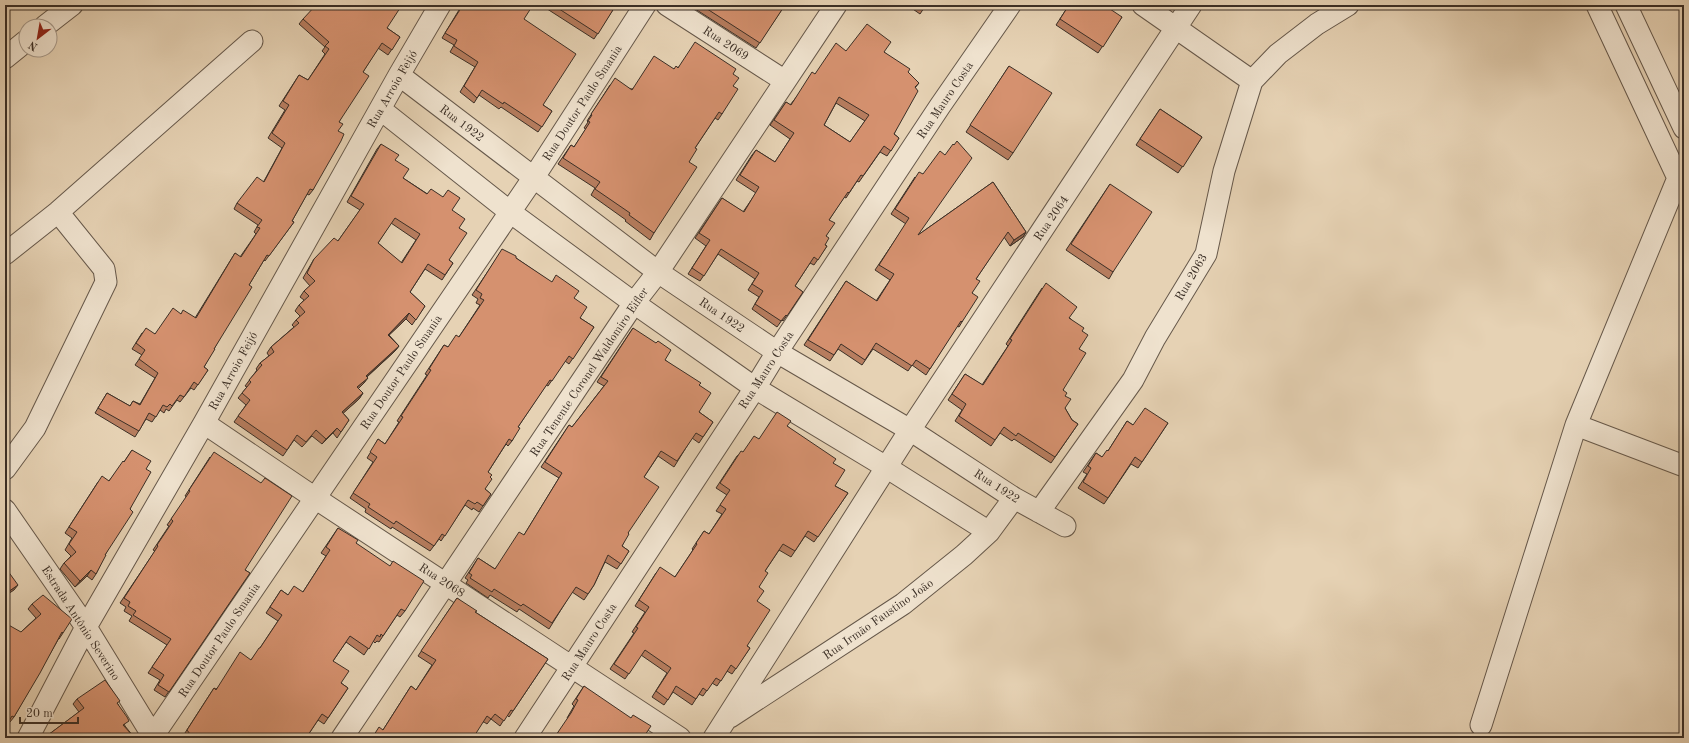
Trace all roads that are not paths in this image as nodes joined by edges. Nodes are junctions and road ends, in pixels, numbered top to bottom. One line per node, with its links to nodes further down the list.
1 (72, 5): 12 (street)
2 (440, 5): 17 (street, Rua Arroio Feijó)
3 (645, 5): 22 (street, Rua Doutor Paulo Smania)
4 (667, 5): 18 (street, Rua 2069)
5 (836, 5): 18 (street, Rua Tenente Coronel Waldomiro Eifler)
6 (1010, 5): 29 (street, Rua Mauro Costa)
7 (1143, 5): 13 (street)
8 (1191, 5): 13 (street, Rua 2064)
9 (1348, 5): 19 (street, Rua 2063)
10 (1597, 5): 23 (street)
11 (1626, 5): 21 (street)
12 (55, 18)
13 (1176, 29): 19 (street); 33 (street, Rua 2064)
14 (252, 40): 24 (street)
15 (18, 47): 16 (street)
16 (5, 58)
17 (399, 75): 20 (street, Rua Arroio Feijó); 22 (street, Rua 1922)
18 (785, 81): 27 (street, Rua Tenente Coronel Waldomiro Eifler)
19 (1252, 81): 40 (street, Rua 2063)
20 (380, 109): 25 (street); 31 (street, Rua Arroio Feijó)
21 (1684, 128)
22 (534, 177): 25 (street, Rua Doutor Paulo Smania); 27 (street, Rua 1922)
23 (1682, 177): 32 (street)
24 (58, 212): 26 (street); 36 (street)
25 (510, 212): 28 (street); 37 (street, Rua Doutor Paulo Smania)
26 (5, 254)
27 (658, 272): 28 (street, Rua Tenente Coronel Waldomiro Eifler); 29 (street, Rua 1922)
28 (634, 304): 30 (street); 43 (street, Rua Tenente Coronel Waldomiro Eifler)
29 (777, 352): 30 (street, Rua Mauro Costa); 33 (street, Rua 1922)
30 (755, 388): 35 (street); 45 (street, Rua Mauro Costa)
31 (204, 423): 37 (street, Rua 2068); 44 (street, Rua Arroio Feijó)
32 (1576, 425): 34 (street); 47 (street)
33 (910, 430): 35 (street, Rua Irmão Faustino João); 38 (street, Rua 1922)
34 (1684, 466)
35 (886, 467): 42 (street); 46 (street, Rua Irmão Faustino João)
36 (5, 469)
37 (316, 498): 43 (street, Rua 2068); 48 (street, Rua Doutor Paulo Smania)
38 (1014, 498): 40 (street, Rua 1922); 42 (street, Rua Irmão Faustino João)
39 (5, 510): 44 (street, Estrada Antônio Severino)
40 (1039, 512): 41 (street, Rua 1922)
41 (1065, 526)
42 (989, 532): 46 (street, Rua Irmão Faustino João)
43 (446, 583): 45 (street, Rua 2068); 50 (street, Rua Tenente Coronel Waldomiro Eifler)
44 (86, 627): 48 (street, Estrada Antônio Severino); 49 (street, Rua Arroio Feijó)
45 (572, 667): 51 (street, Rua Mauro Costa); 52 (street, Rua 2068)
46 (725, 720): 53 (street, Rua Irmão Faustino João)
47 (1481, 725)
48 (154, 737)
49 (28, 738)
50 (342, 738)
51 (525, 738)
52 (680, 738)
53 (714, 738)

